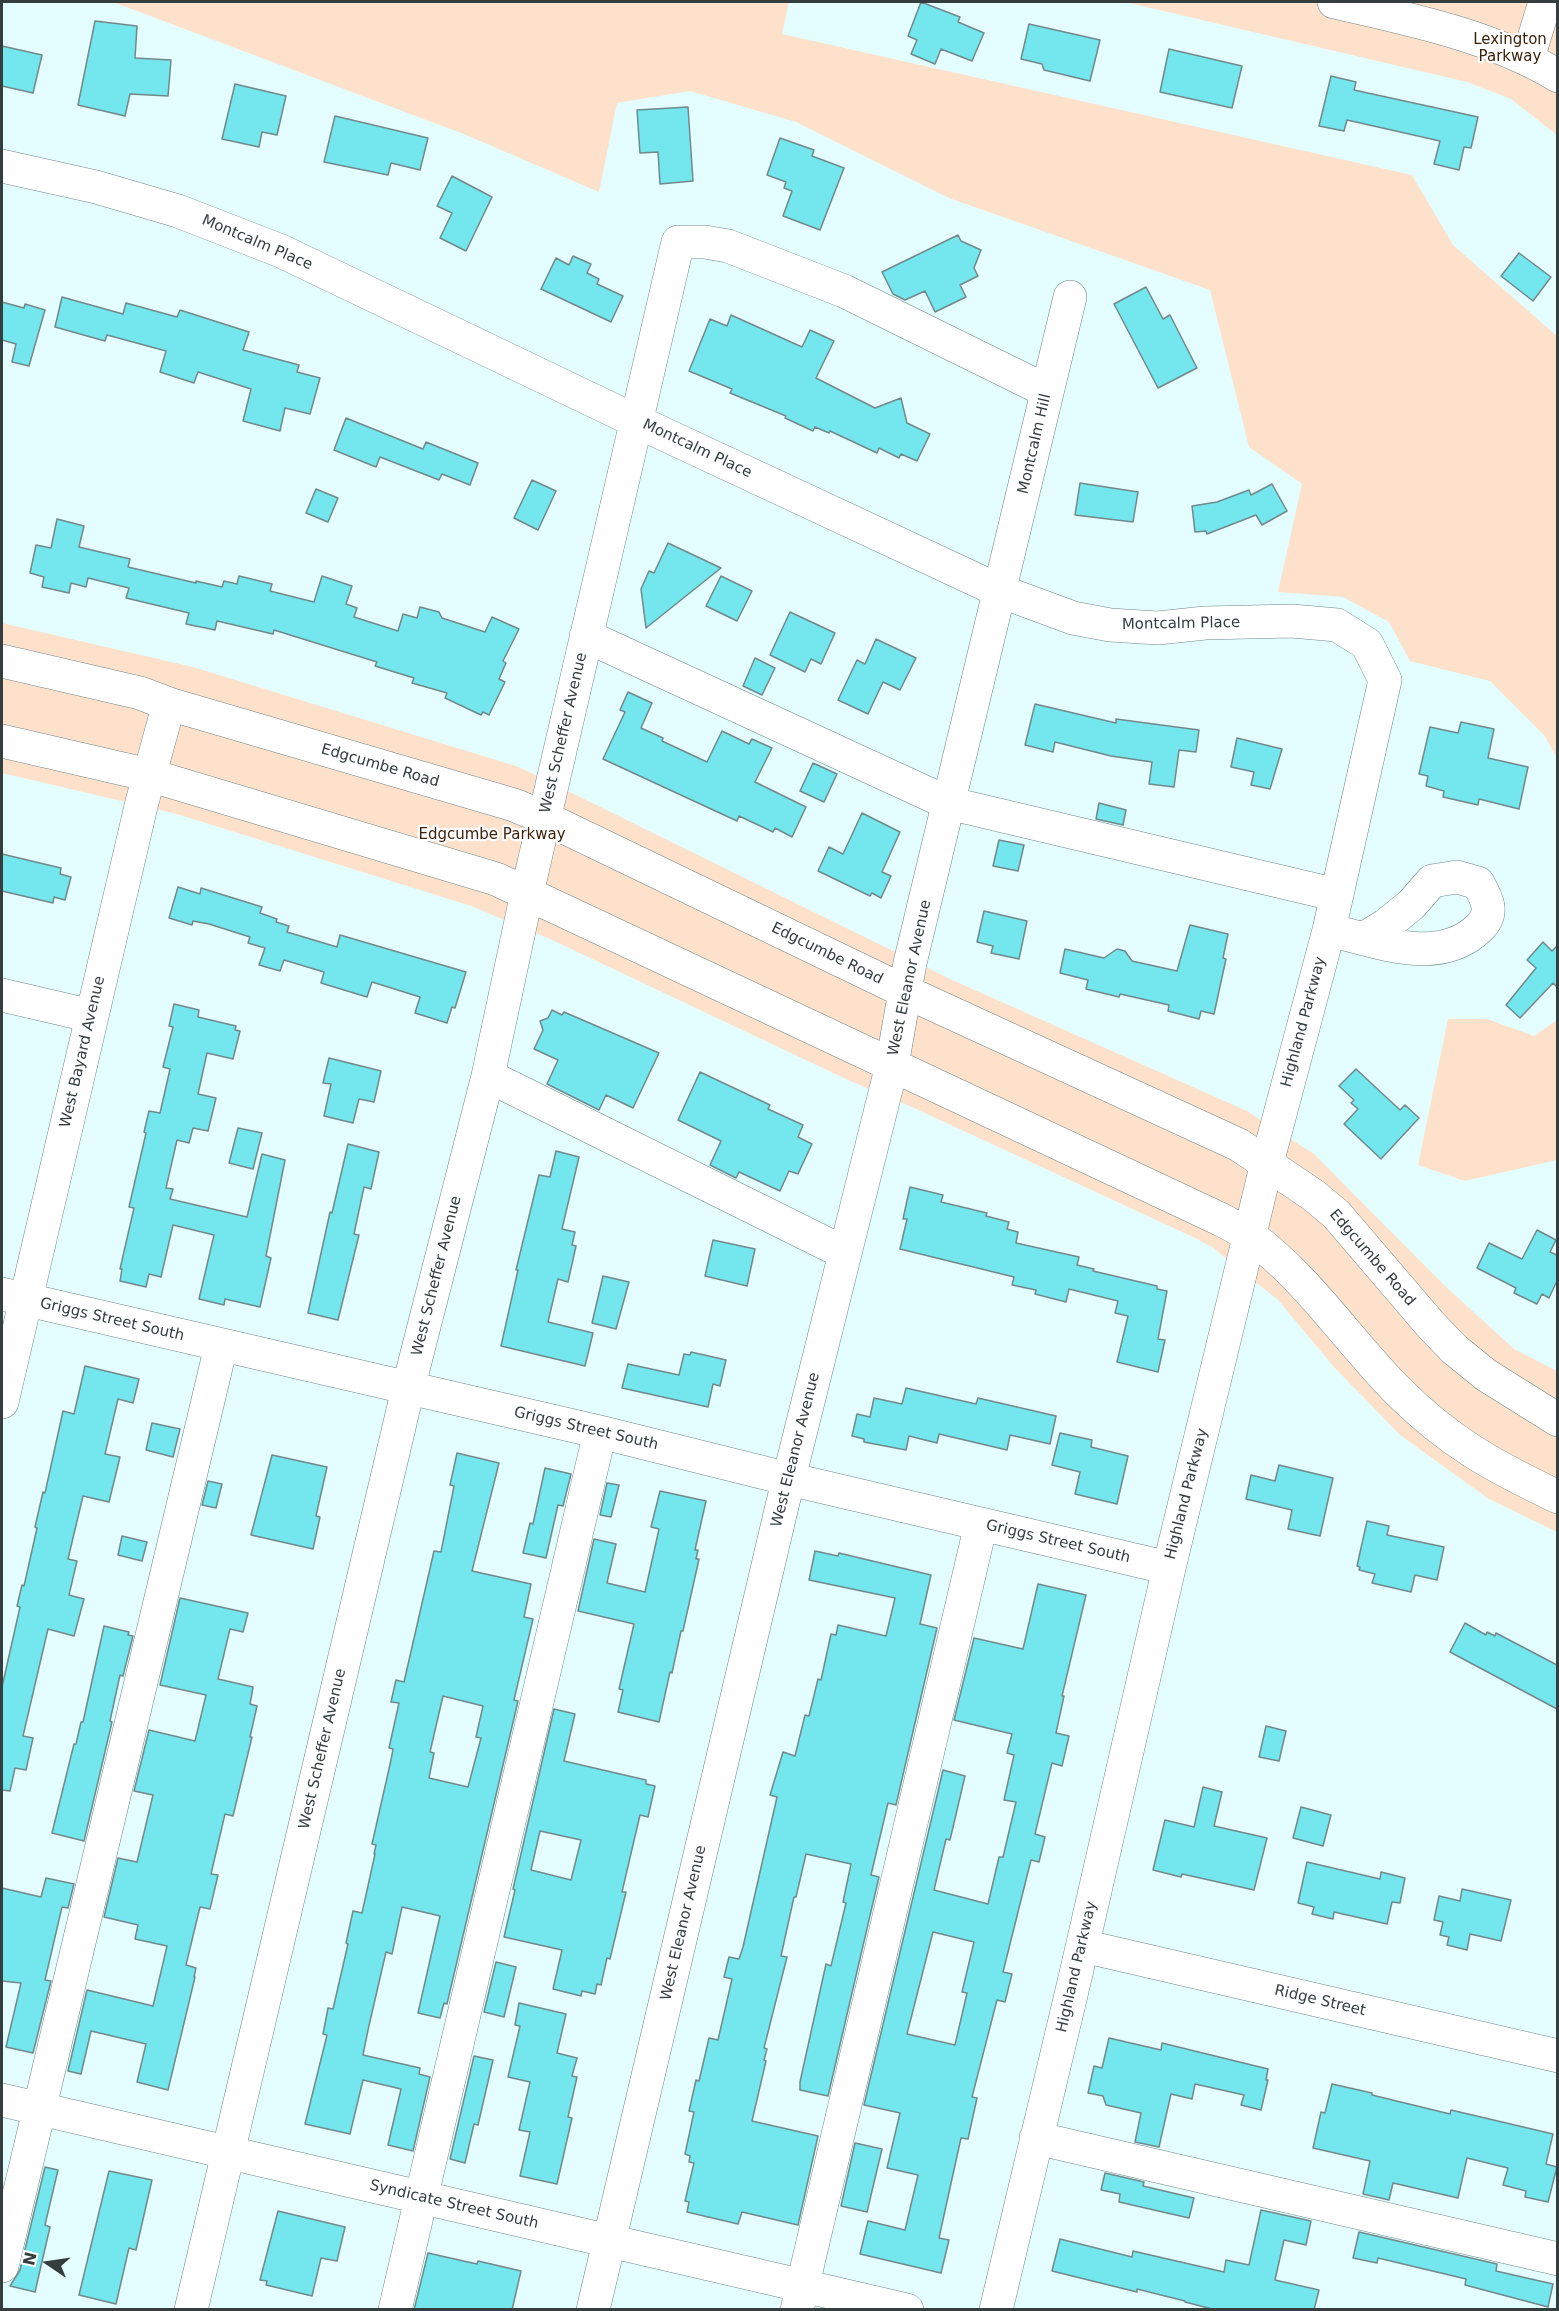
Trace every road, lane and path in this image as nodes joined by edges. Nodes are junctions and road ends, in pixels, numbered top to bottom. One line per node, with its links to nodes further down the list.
1 (1334, 2): 3 (street)
2 (1545, 2): 4 (street)
3 (1379, 7): 4 (street)
4 (1528, 58): 5 (street)
5 (1557, 76)
6 (2, 166): 9 (street, Montcalm Place)
7 (1070, 297): 8 (street, Montcalm Hill)
8 (1047, 391): 9 (street, West Scheffer Avenue); 10 (street, Montcalm Hill)
9 (638, 422): 10 (street, Montcalm Place); 11 (street, West Scheffer Avenue)
10 (1000, 591): 13 (street, Montcalm Place); 17 (street, West Eleanor Avenue)
11 (586, 636): 17 (street); 18 (street, West Scheffer Avenue)
12 (2, 660): 14 (street, Edgcumbe Road)
13 (1385, 680): 20 (street, Highland Parkway)
14 (169, 704): 16 (street, West Bayard Avenue); 18 (street, Edgcumbe Road)
15 (2, 741): 16 (street)
16 (149, 775): 19 (street); 25 (street, West Bayard Avenue)
17 (948, 803): 20 (street); 23 (street, West Eleanor Avenue)
18 (545, 818): 19 (street, West Scheffer Avenue); 23 (street, Edgcumbe Road)
19 (527, 892): 26 (street); 27 (street, West Scheffer Avenue)
20 (1336, 895): 21 (street, Highland Parkway)
21 (1329, 930): 22 (street); 28 (street, Highland Parkway)
22 (1365, 938)
23 (904, 991): 26 (street, West Eleanor Avenue); 28 (street, Edgcumbe Road)
24 (2, 995): 25 (street)
25 (92, 1016): 31 (street, West Bayard Avenue)
26 (892, 1065): 29 (street); 30 (street, West Eleanor Avenue)
27 (488, 1076): 30 (street); 33 (street, West Scheffer Avenue)
28 (1267, 1163): 29 (street, Highland Parkway); 35 (street, Edgcumbe Road)
29 (1250, 1236): 38 (street); 40 (street, Highland Parkway)
30 (845, 1253): 37 (street, West Eleanor Avenue)
31 (13, 1297): 32 (street, Griggs Street South); 34 (street, West Bayard Avenue)
32 (221, 1346): 33 (street, Griggs Street South); 44 (street)
33 (408, 1389): 36 (street, Griggs Street South); 46 (street, West Scheffer Avenue)
34 (2, 1402)
35 (1557, 1420)
36 (600, 1432): 37 (street, Griggs Street South); 47 (street)
37 (789, 1479): 39 (street, Griggs Street South); 48 (street, West Eleanor Avenue)
38 (1557, 1497)
39 (981, 1524): 40 (street, Griggs Street South); 51 (street)
40 (1169, 1568): 41 (street, Highland Parkway)
41 (1083, 1946): 42 (street, Ridge Street); 45 (street, Highland Parkway)
42 (1557, 2056)
43 (2, 2100): 44 (street, Syndicate Street South)
44 (38, 2108): 46 (street, Syndicate Street South); 50 (street)
45 (1036, 2138): 49 (street); 56 (street, Highland Parkway)
46 (229, 2152): 47 (street, Syndicate Street South); 52 (street, West Scheffer Avenue)
47 (422, 2197): 48 (street, Syndicate Street South); 53 (street)
48 (610, 2241): 51 (street, Syndicate Street South); 54 (street, West Eleanor Avenue)
49 (1557, 2259)
50 (2, 2266)
51 (799, 2297): 55 (street, Syndicate Street South)
52 (191, 2310)
53 (395, 2310)
54 (593, 2310)
55 (907, 2310)
56 (996, 2310)

